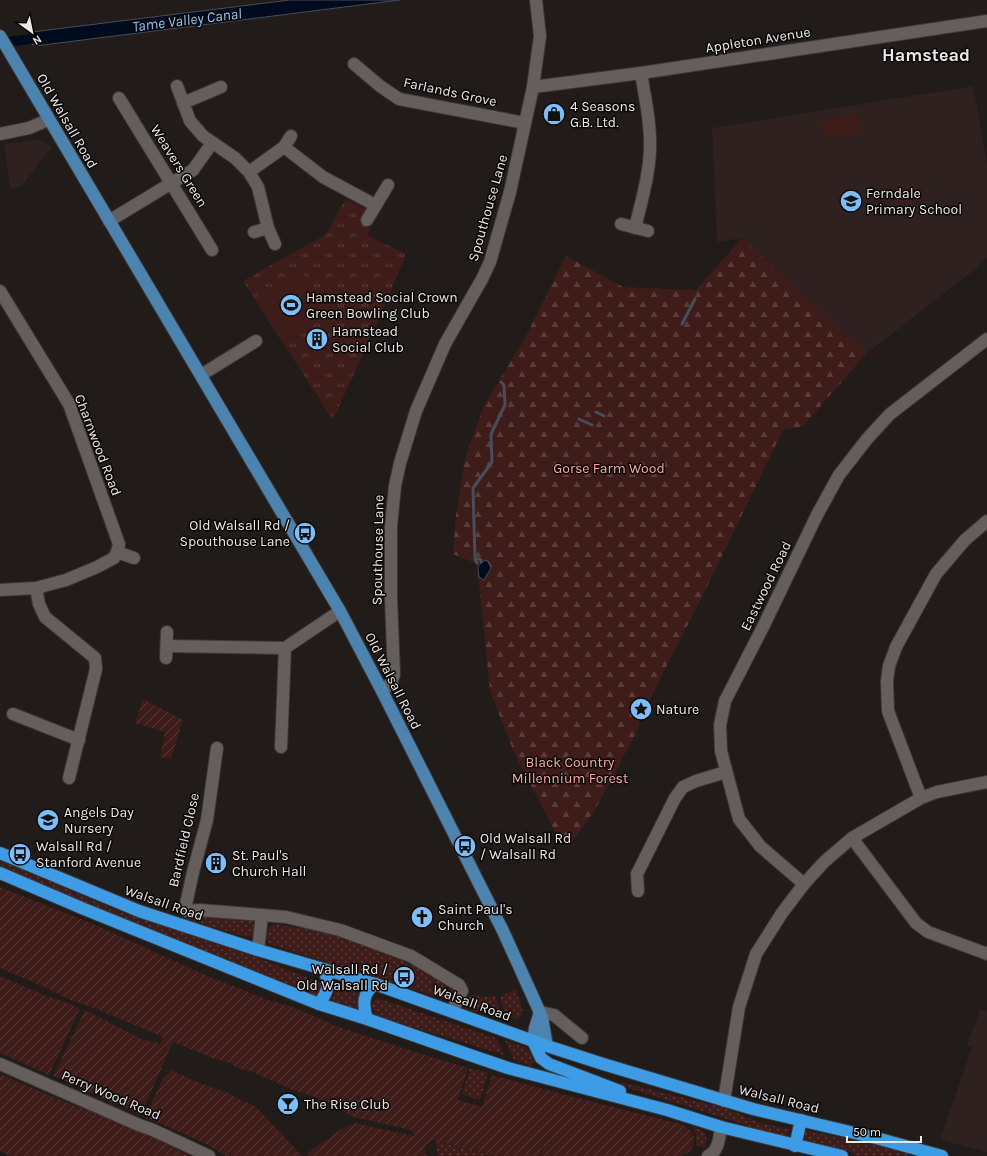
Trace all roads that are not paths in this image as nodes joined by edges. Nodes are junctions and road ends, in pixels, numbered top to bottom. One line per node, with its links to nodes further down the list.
1 (536, 0): 8 (street, Spouthouse Lane)
2 (987, 21): 5 (street, Appleton Avenue)
3 (0, 36): 11 (main road, Old Walsall Road)
4 (354, 64): 12 (street, Farlands Grove)
5 (641, 73): 8 (street, Appleton Avenue); 25 (street)
6 (177, 86): 10 (street)
7 (221, 87): 10 (street)
8 (533, 87): 12 (street, Spouthouse Lane)
9 (119, 98): 18 (street, Weavers Green)
10 (183, 103): 15 (street)
11 (48, 120): 13 (street); 22 (main road, Old Walsall Road)
12 (525, 123): 42 (street, Spouthouse Lane)
13 (0, 134)
14 (291, 136): 16 (street)
15 (212, 143): 17 (street); 18 (street)
16 (284, 147): 17 (street); 20 (street)
17 (249, 172): 24 (street)
18 (172, 183): 22 (street); 29 (street, Weavers Green)
19 (388, 185): 20 (street)
20 (375, 205): 21 (street)
21 (366, 220)
22 (109, 221): 33 (main road, Old Walsall Road)
23 (622, 224): 25 (street)
24 (268, 228): 27 (street); 28 (street)
25 (635, 228): 26 (street)
26 (648, 231)
27 (254, 232)
28 (274, 244)
29 (212, 250)
30 (0, 291): 35 (street, Charnwood Road)
31 (987, 339): 47 (street, Eastwood Road)
32 (256, 341): 33 (street)
33 (201, 375): 39 (main road, Old Walsall Road)
34 (987, 521): 50 (street)
35 (117, 552): 36 (street); 37 (street)
36 (134, 558)
37 (36, 588): 38 (street); 44 (street)
38 (0, 590)
39 (340, 611): 41 (street); 42 (main road, Old Walsall Road)
40 (167, 632): 41 (street)
41 (285, 648): 45 (street)
42 (382, 690): 63 (main road, Old Walsall Road)
43 (13, 714): 44 (street)
44 (79, 740): 48 (street)
45 (281, 747)
46 (217, 748): 56 (street, Bardfield Close)
47 (726, 772): 54 (street, Eastwood Road); 55 (street)
48 (69, 778)
49 (987, 782): 50 (street)
50 (921, 798): 51 (street)
51 (852, 838): 54 (street); 58 (street)
52 (0, 853): 57 (highway, Walsall Road)
53 (0, 873): 61 (highway)
54 (804, 884): 69 (street)
55 (638, 891)
56 (262, 915): 57 (street); 62 (street, Bardfield Close)
57 (258, 950): 59 (highway, Walsall Road)
58 (987, 954)
59 (325, 970): 60 (highway, Walsall Road); 61 (highway)
60 (375, 984): 62 (highway, Walsall Road); 64 (highway)
61 (319, 1004): 64 (highway)
62 (452, 1011): 66 (highway, Walsall Road)
63 (540, 1012): 65 (street); 66 (main road); 67 (main road, Old Walsall Road)
64 (367, 1019): 70 (highway)
65 (575, 1038)
66 (533, 1041): 67 (highway, Walsall Road); 70 (highway)
67 (547, 1046): 69 (highway, Walsall Road)
68 (0, 1064): 74 (street, Perry Wood Road)
69 (724, 1101): 71 (highway, Walsall Road)
70 (667, 1110): 72 (highway)
71 (801, 1120): 73 (highway); 77 (highway, Walsall Road)
72 (721, 1127): 73 (highway); 75 (street)
73 (795, 1146): 76 (highway)
74 (209, 1156)
75 (708, 1156)
76 (842, 1156)
77 (942, 1156)

